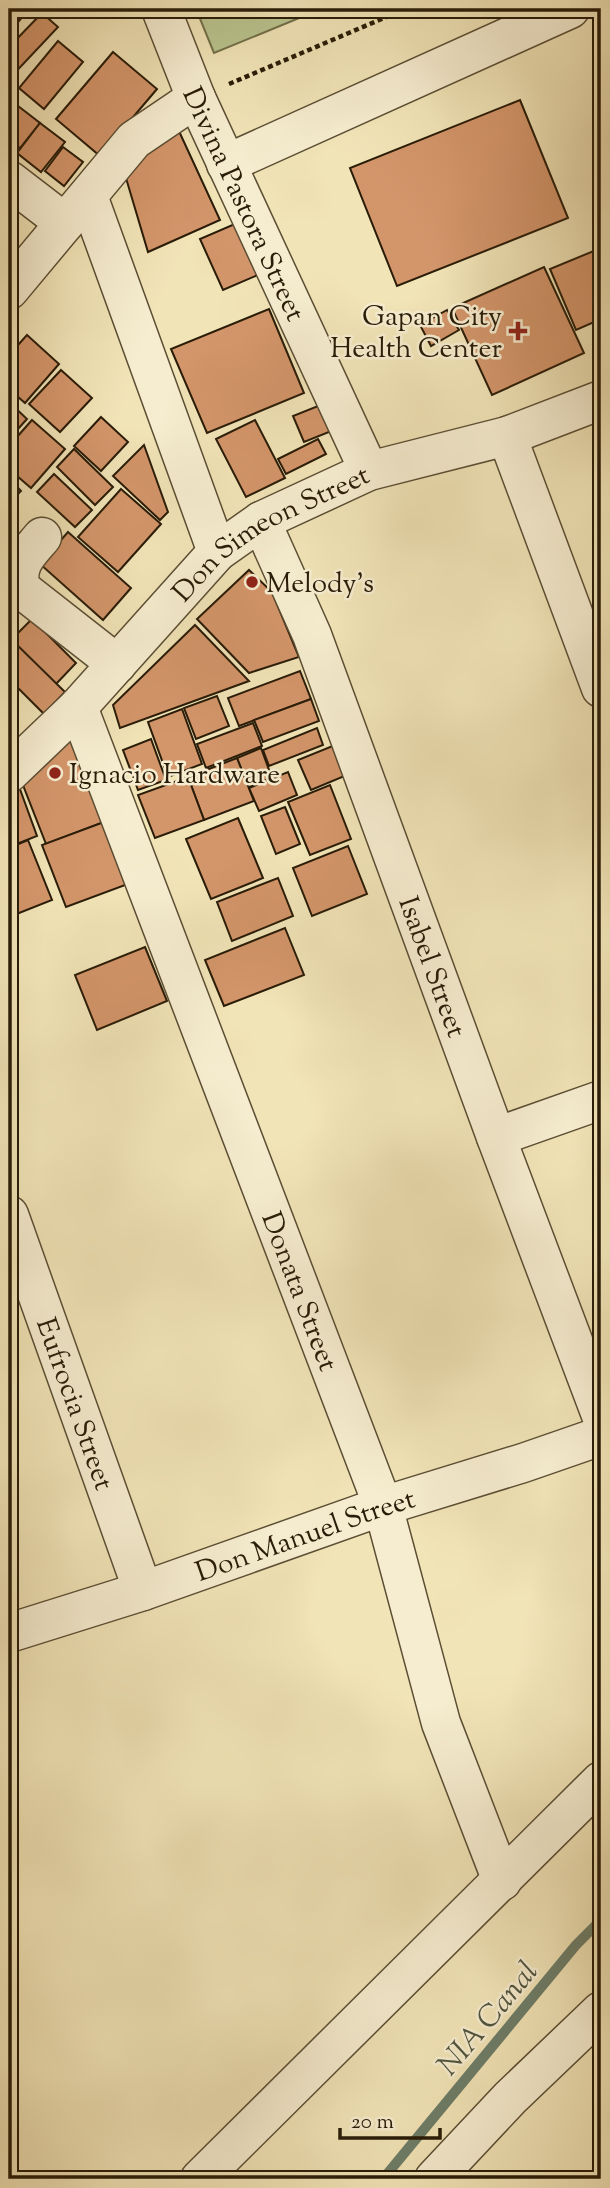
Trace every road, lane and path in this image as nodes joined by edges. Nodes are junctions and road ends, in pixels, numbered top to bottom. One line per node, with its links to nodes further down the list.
1 (161, 9): 4 (street, Divina Pastora Street)
2 (405, 9): 4 (path)
3 (570, 9): 5 (street)
4 (195, 98): 5 (street, Divina Pastora Street); 7 (street)
5 (226, 164): 11 (street, Divina Pastora Street)
6 (9, 180): 7 (street)
7 (76, 209): 8 (street); 14 (street)
8 (9, 289)
9 (601, 400): 10 (street, Don Simeon Street)
10 (507, 436): 11 (street, Don Simeon Street); 16 (street)
11 (369, 471): 12 (street, Don Simeon Street)
12 (261, 521): 14 (street, Don Simeon Street); 20 (street, Isabel Street)
13 (42, 537): 15 (street)
14 (217, 552): 15 (street, Don Simeon Street)
15 (117, 664): 17 (street, Don Simeon Street)
16 (601, 688)
17 (78, 707): 18 (street, Don Simeon Street); 24 (street, Donata Street)
18 (9, 773)
19 (601, 1100): 20 (street)
20 (496, 1137): 22 (street, Isabel Street)
21 (9, 1215): 25 (street, Eufrocia Street)
22 (601, 1415)
23 (601, 1436): 24 (street, Don Manuel Street)
24 (383, 1506): 25 (street, Don Manuel Street); 28 (street, Donata Street)
25 (143, 1591): 26 (street, Don Manuel Street)
26 (9, 1633)
27 (601, 1781): 28 (street)
28 (502, 1881): 30 (street)
29 (601, 2011): 31 (street)
30 (200, 2179)
31 (434, 2179)

